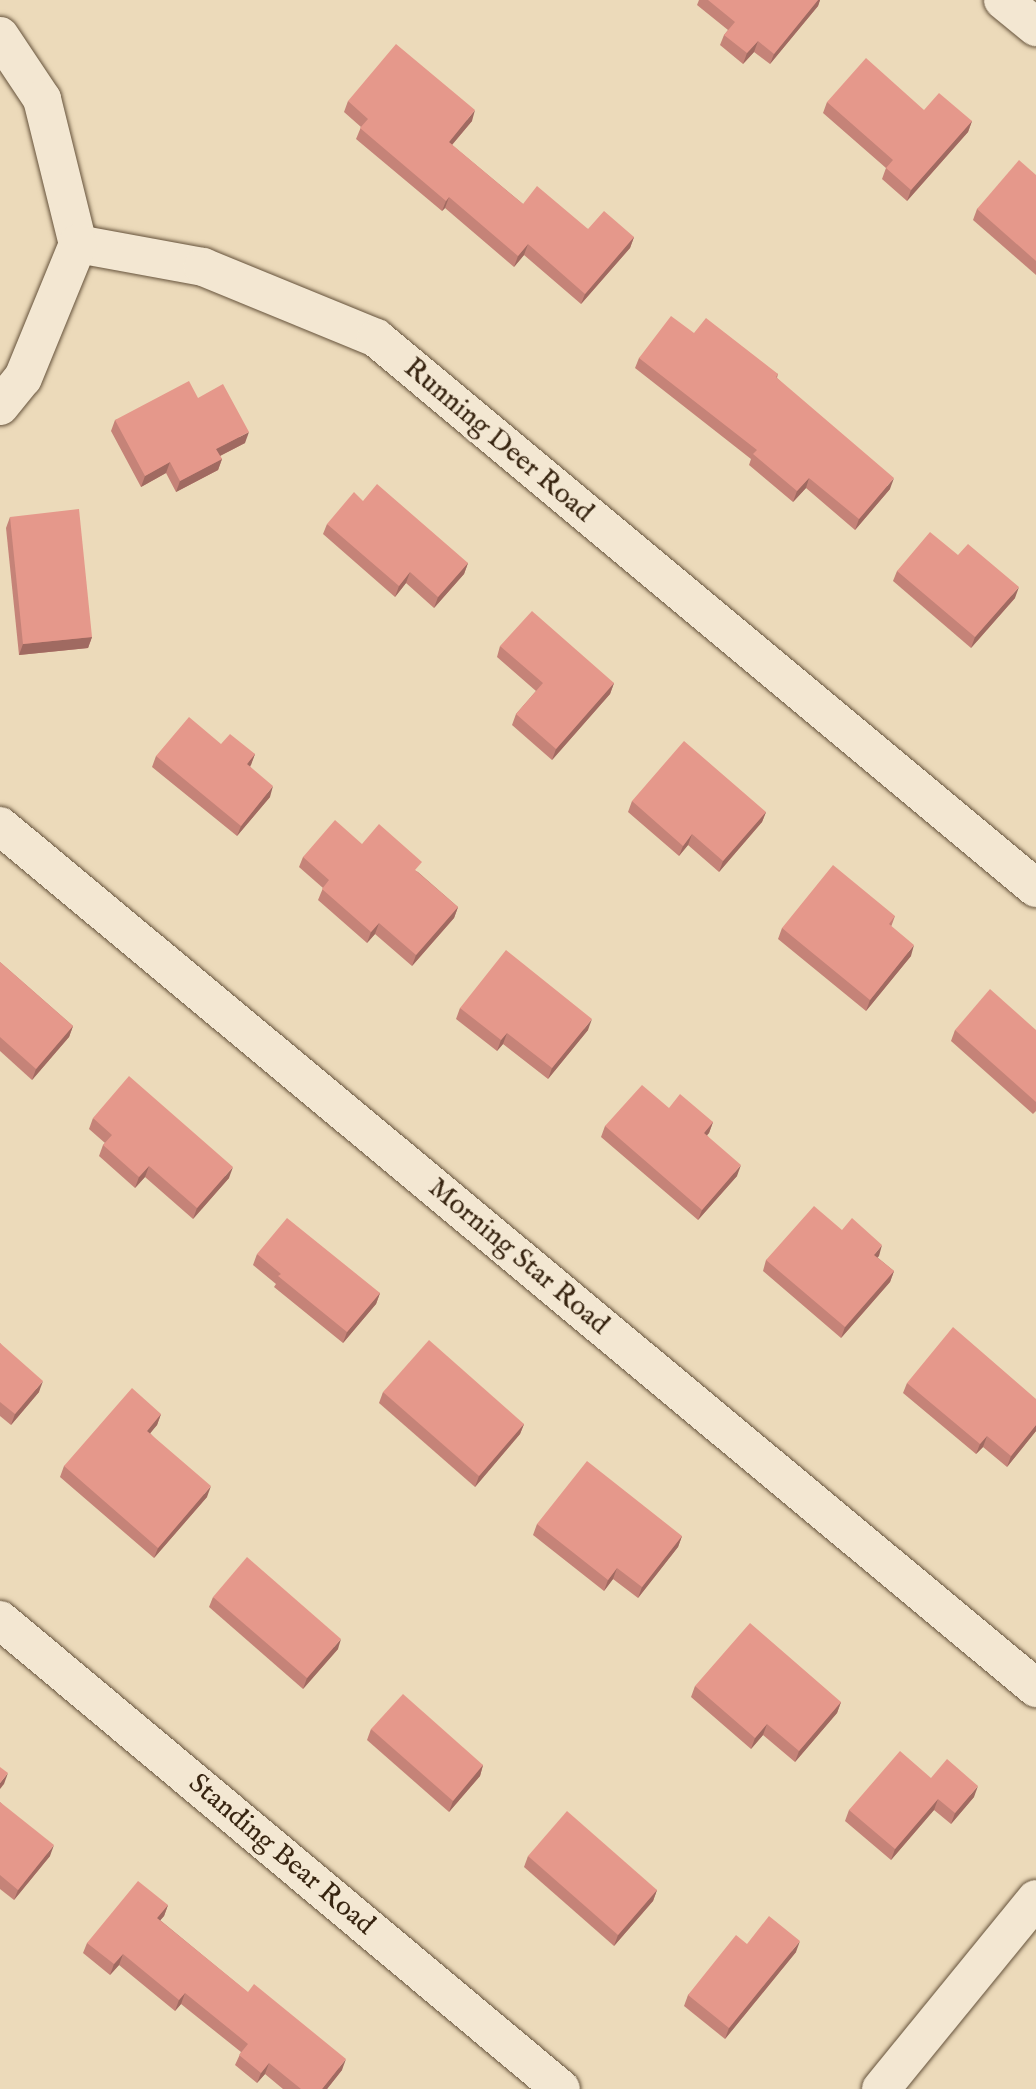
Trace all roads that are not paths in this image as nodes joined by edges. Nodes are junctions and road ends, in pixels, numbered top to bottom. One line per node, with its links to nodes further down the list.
1 (1003, 0): 2 (street)
2 (1036, 27)
3 (0, 36): 4 (street)
4 (78, 244): 5 (street); 7 (street, Running Deer Road)
5 (0, 406)
6 (0, 826): 9 (street, Morning Star Road)
7 (1036, 888)
8 (0, 1620): 11 (street, Standing Bear Road)
9 (1036, 1688)
10 (1036, 1899): 12 (street)
11 (561, 2089)
12 (881, 2089)

